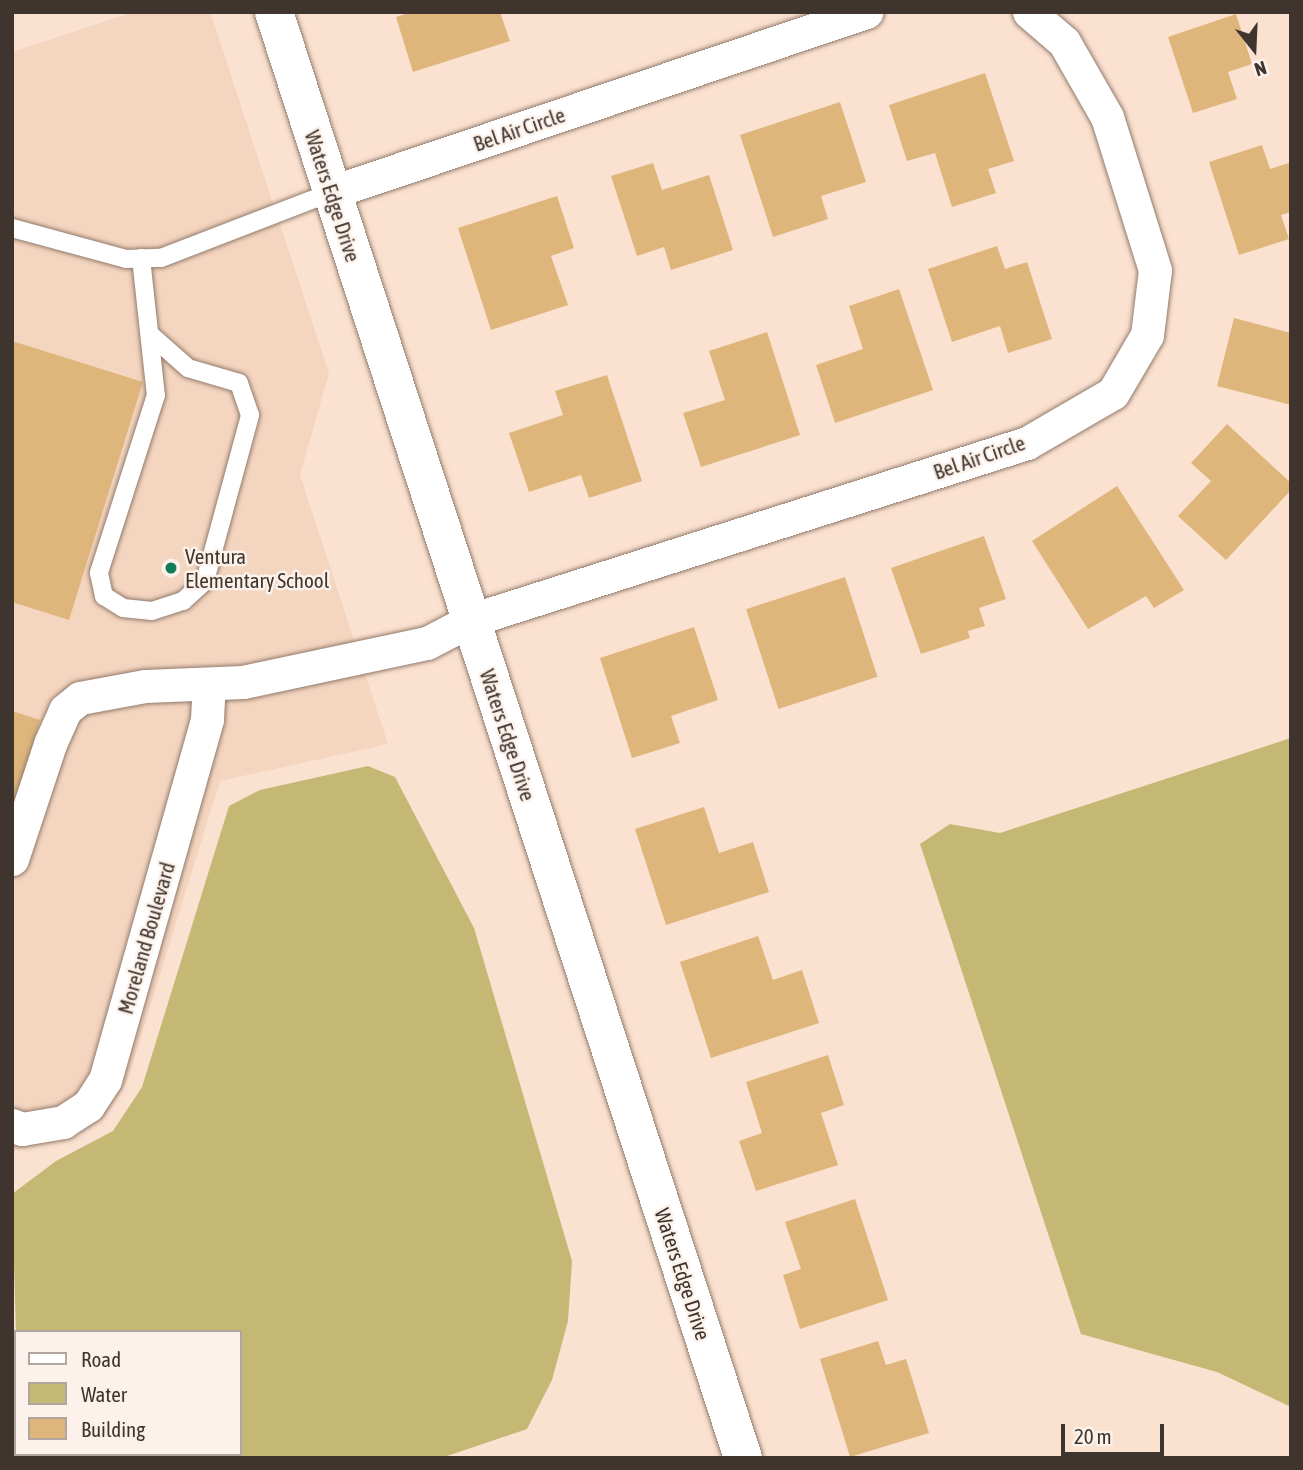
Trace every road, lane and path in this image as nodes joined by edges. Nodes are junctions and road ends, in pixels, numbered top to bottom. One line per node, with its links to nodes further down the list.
1 (274, 12): 4 (street, Waters Edge Drive)
2 (866, 12): 4 (street, Bel Air Circle)
3 (1029, 12): 8 (street, Bel Air Circle)
4 (332, 192): 6 (lane); 8 (street, Waters Edge Drive)
5 (12, 228): 6 (lane)
6 (141, 258): 7 (lane)
7 (152, 336): 7 (lane)
8 (471, 620): 9 (street); 12 (street, Waters Edge Drive)
9 (209, 686): 10 (street); 11 (street, Moreland Boulevard)
10 (12, 859)
11 (15, 1130)
12 (743, 1458)

